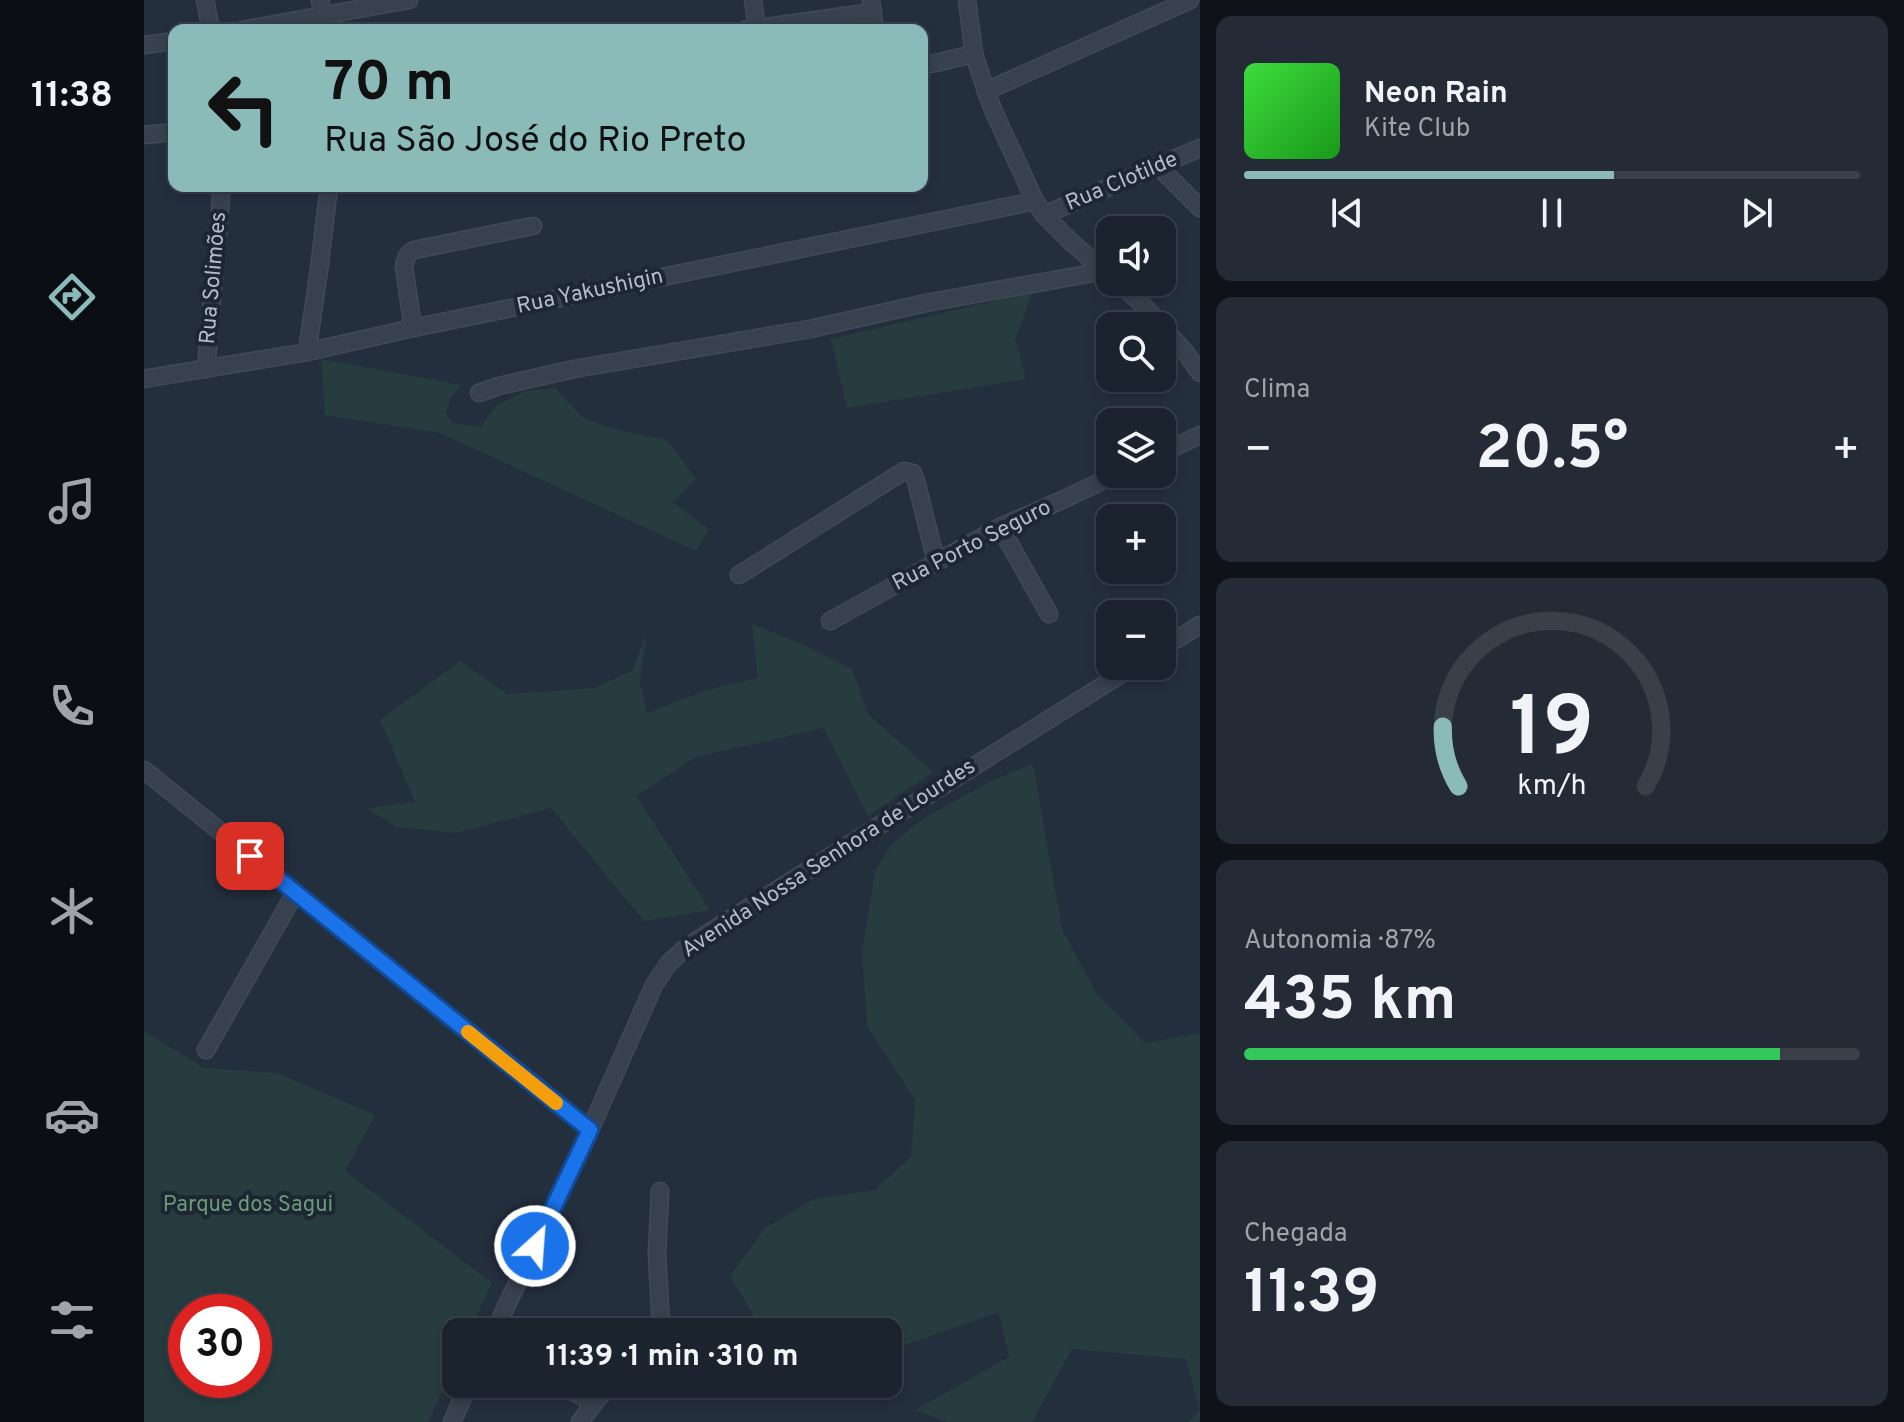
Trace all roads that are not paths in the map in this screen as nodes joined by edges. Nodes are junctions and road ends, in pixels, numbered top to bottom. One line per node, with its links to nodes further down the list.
1 (205, 0): 8 (street)
2 (409, 0): 7 (street)
3 (753, 0): 10 (street)
4 (967, 0): 14 (street)
5 (1190, 0): 16 (street)
6 (872, 6): 11 (street)
7 (323, 15): 9 (street)
8 (210, 24)
9 (274, 24)
10 (751, 24)
11 (777, 24)
12 (168, 42): 13 (street)
13 (144, 45)
14 (974, 54): 15 (street); 16 (street)
15 (928, 65)
16 (986, 91): 23 (street)
17 (168, 133): 18 (street)
18 (144, 135)
19 (1200, 148): 20 (street, Rua Clotilde)
20 (1159, 167): 23 (street, Rua Clotilde); 24 (street)
21 (221, 192): 33 (street, Rua Solimões)
22 (333, 192): 32 (street)
23 (1040, 208): 26 (street); 30 (street, Rua Yakushigin)
24 (1200, 208)
25 (533, 226): 30 (street)
26 (1096, 264)
27 (1096, 275): 36 (street)
28 (1133, 296): 29 (street)
29 (1149, 312)
30 (413, 328): 32 (street, Rua Yakushigin)
31 (1176, 342): 34 (street)
32 (307, 352): 33 (street, Rua Yakushigin)
33 (206, 369): 35 (street, Rua Yakushigin)
34 (1200, 373)
35 (144, 379)
36 (479, 393)
37 (1200, 435): 38 (street)
38 (1176, 446)
39 (1096, 484): 40 (street, Rua Porto Seguro)
40 (1000, 527): 41 (street, Rua Porto Seguro); 43 (street)
41 (936, 561): 42 (street); 44 (street, Rua Porto Seguro)
42 (739, 575)
43 (1049, 614)
44 (830, 621)
45 (1200, 625): 46 (street)
46 (1176, 640)
47 (1112, 680): 51 (street, Avenida Nossa Senhora de Lourdes)
48 (144, 770): 49 (street)
49 (295, 893): 50 (street); 51 (street)
50 (206, 1050)
51 (590, 1130): 53 (street, Avenida Nossa Senhora de Lourdes)
52 (660, 1191): 54 (street)
53 (501, 1318)
54 (661, 1318)
55 (463, 1398): 59 (street)
56 (585, 1398): 58 (street)
57 (598, 1398): 58 (street)
58 (594, 1403): 60 (street)
59 (452, 1422)
60 (580, 1422)

